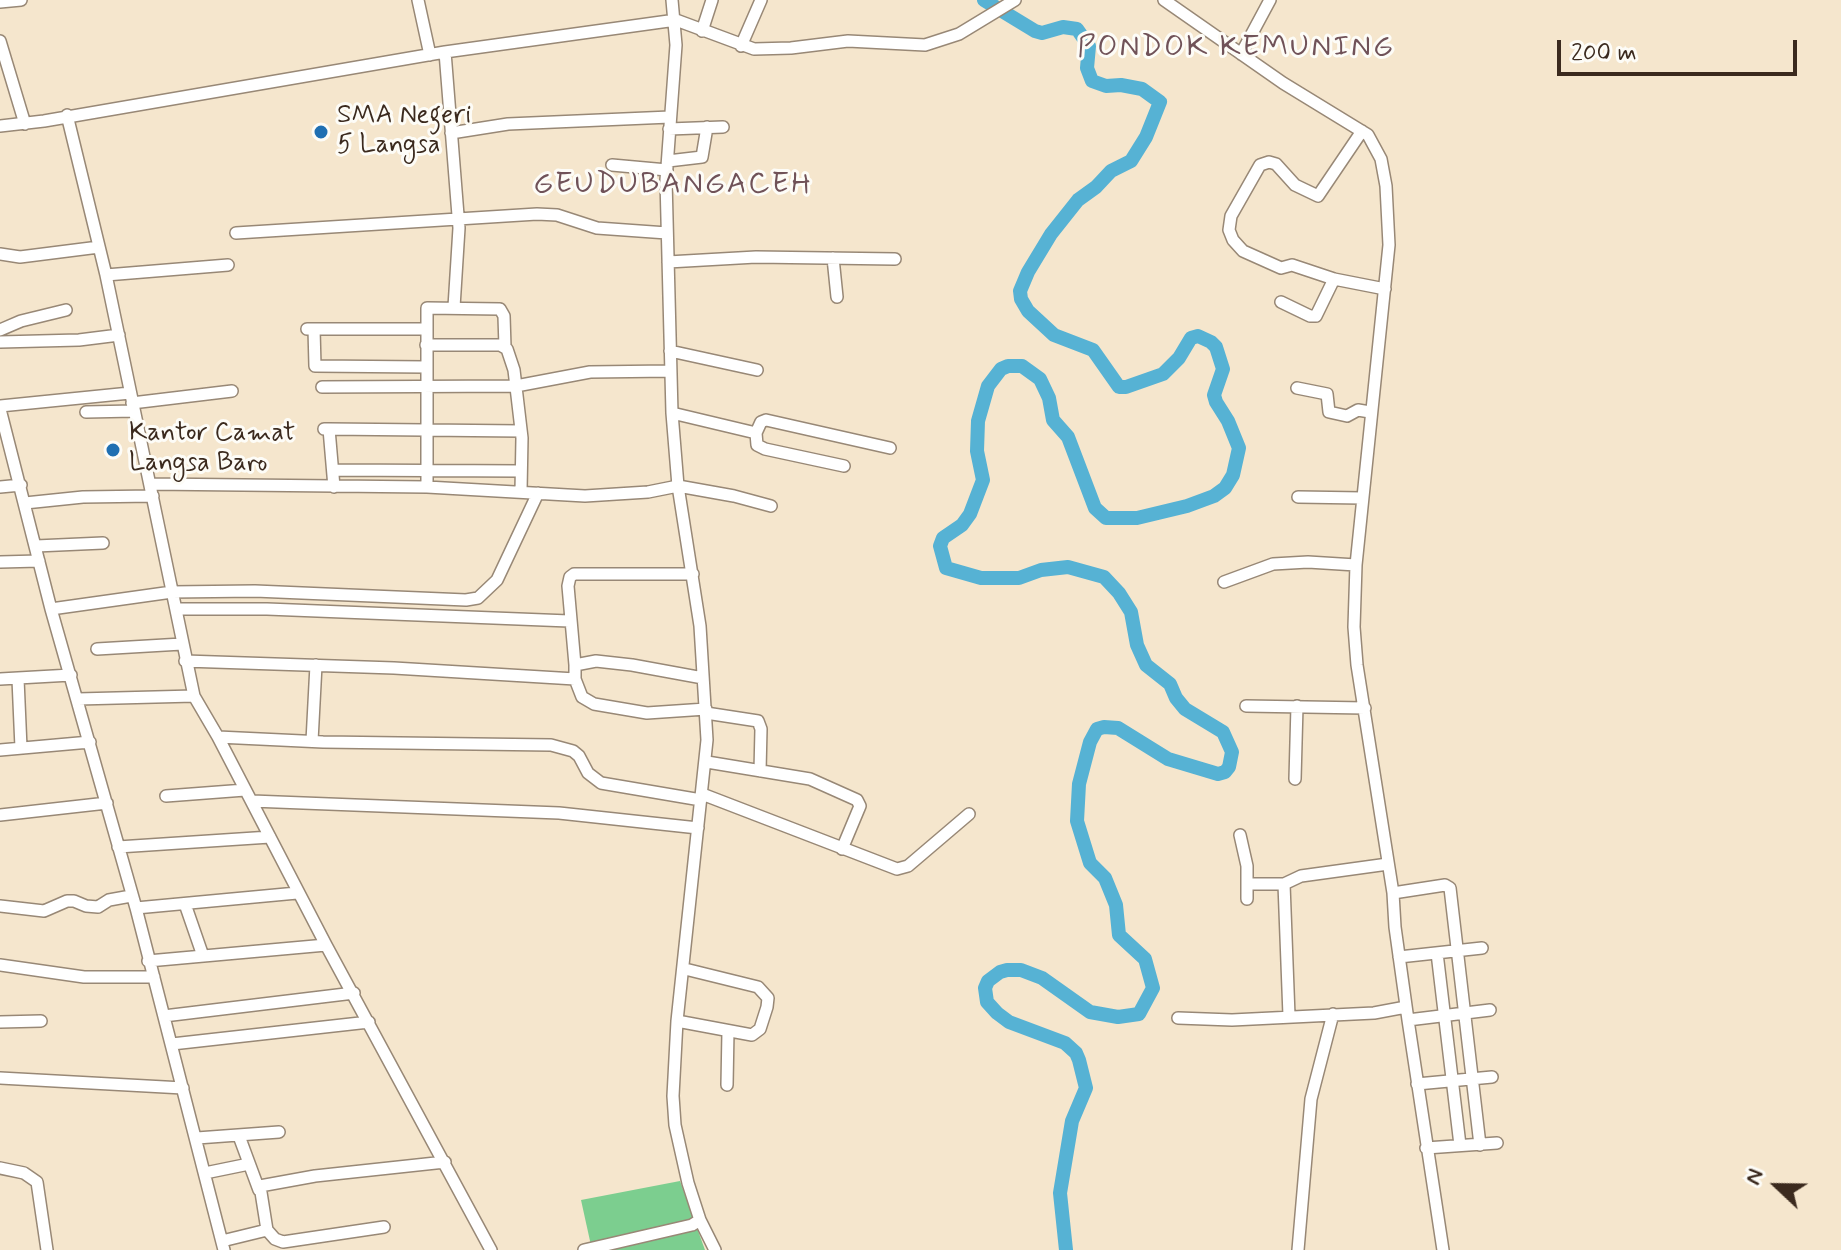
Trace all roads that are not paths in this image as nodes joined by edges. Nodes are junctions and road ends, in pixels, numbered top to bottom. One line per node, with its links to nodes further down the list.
1 (21, 0): 9 (street)
2 (418, 0): 16 (street)
3 (672, 0): 10 (street)
4 (712, 0): 11 (street)
5 (761, 0): 13 (street)
6 (1015, 0): 13 (street)
7 (1166, 0): 15 (street)
8 (1270, 0): 15 (street)
9 (0, 2)
10 (676, 20): 11 (street); 14 (street); 18 (street)
11 (702, 31): 13 (street)
12 (0, 43): 19 (street)
13 (741, 46)
14 (445, 52): 16 (street); 24 (street)
15 (1241, 54): 23 (street)
16 (430, 55): 17 (street)
17 (67, 115): 19 (street); 30 (street)
18 (670, 123): 21 (street); 24 (street); 26 (street)
19 (25, 124): 20 (street)
20 (0, 126)
21 (707, 127): 22 (street); 26 (street)
22 (723, 127)
23 (1362, 131): 37 (street); 38 (street)
24 (451, 133): 27 (street)
25 (612, 165): 26 (street)
26 (667, 165): 29 (street)
27 (458, 217): 28 (street); 29 (street); 41 (street)
28 (236, 233)
29 (667, 233): 34 (street)
30 (99, 247): 31 (street); 36 (street)
31 (0, 254)
32 (833, 258): 33 (street); 34 (street); 39 (street)
33 (895, 259)
34 (668, 262): 49 (street)
35 (228, 265): 36 (street)
36 (106, 275): 45 (street)
37 (1334, 279): 38 (street); 40 (street)
38 (1385, 289): 61 (street)
39 (837, 297)
40 (1281, 302)
41 (454, 307): 43 (street); 48 (street)
42 (66, 310): 44 (street)
43 (426, 329): 47 (street); 50 (street)
44 (0, 330)
45 (119, 335): 46 (street); 58 (street)
46 (0, 342)
47 (426, 345): 48 (street); 50 (street)
48 (505, 347): 54 (street)
49 (670, 351): 51 (street); 52 (street)
50 (426, 367): 53 (street)
51 (757, 370)
52 (670, 371): 54 (street); 62 (street)
53 (426, 386): 54 (street); 55 (street); 63 (street)
54 (516, 386): 64 (street)
55 (322, 387)
56 (1297, 388): 61 (street)
57 (232, 391): 58 (street)
58 (132, 402): 59 (street); 60 (street); 76 (street)
59 (0, 408): 71 (street)
60 (86, 412)
61 (1370, 412): 80 (street)
62 (672, 413): 65 (street); 72 (street)
63 (425, 430): 64 (street); 68 (street); 69 (street)
64 (521, 431): 70 (street)
65 (756, 433): 66 (street); 67 (street)
66 (890, 448)
67 (844, 466)
68 (333, 470): 69 (street); 74 (street)
69 (425, 470): 70 (street); 75 (street)
70 (521, 471): 77 (street)
71 (21, 485): 73 (street); 81 (street)
72 (678, 486): 78 (street); 82 (street); 88 (street)
73 (0, 487)
74 (334, 487): 75 (street); 76 (street)
75 (427, 487): 77 (street)
76 (152, 490): 81 (street); 90 (street)
77 (521, 491): 78 (street)
78 (538, 493): 90 (street)
79 (1298, 497): 80 (street)
80 (1362, 498): 87 (street)
81 (25, 503): 84 (street)
82 (771, 506)
83 (103, 543): 84 (street)
84 (36, 546): 85 (street)
85 (39, 561): 86 (street); 91 (street)
86 (0, 562)
87 (1356, 565): 89 (street); 108 (street)
88 (693, 574): 93 (street); 100 (street)
89 (1224, 582)
90 (172, 592): 91 (street); 92 (street)
91 (51, 609): 99 (street)
92 (176, 609): 93 (street); 94 (street)
93 (569, 621): 98 (street)
94 (182, 644): 95 (street); 96 (street)
95 (97, 649)
96 (185, 661): 97 (street); 104 (street)
97 (316, 665): 103 (street); 111 (street)
98 (575, 665): 100 (street); 103 (street)
99 (71, 675): 102 (street); 105 (street)
100 (703, 678): 109 (street)
101 (0, 679): 102 (street)
102 (18, 679): 113 (street)
103 (575, 679): 109 (street)
104 (194, 696): 105 (street); 110 (street)
105 (78, 699): 112 (street)
106 (1246, 706): 107 (street)
107 (1297, 706): 108 (street); 117 (street)
108 (1365, 708): 130 (street)
109 (706, 711): 115 (street); 116 (street)
110 (218, 737): 111 (street); 118 (street)
111 (312, 741): 120 (street)
112 (90, 742): 113 (street); 122 (street)
113 (21, 748): 114 (street)
114 (0, 750)
115 (707, 762): 116 (street); 120 (street)
116 (760, 771): 129 (street)
117 (1295, 779)
118 (245, 790): 119 (street); 121 (street)
119 (166, 796)
120 (701, 797): 125 (street); 129 (street)
121 (252, 801): 125 (street); 127 (street)
122 (107, 803): 124 (street); 128 (street)
123 (969, 814): 129 (street)
124 (0, 815)
125 (698, 828): 147 (street)
126 (1240, 835): 131 (street)
127 (270, 837): 128 (street); 133 (street)
128 (118, 847): 136 (street)
129 (842, 849)
130 (1388, 864): 132 (street); 134 (street)
131 (1248, 884): 132 (street); 135 (street)
132 (1284, 884): 156 (street)
133 (297, 893): 137 (street); 139 (street)
134 (1393, 893): 141 (street); 144 (street)
135 (1247, 899)
136 (134, 902): 137 (street); 138 (street); 145 (street)
137 (185, 904): 143 (street)
138 (0, 906)
139 (326, 945): 143 (street); 149 (street)
140 (1482, 948): 141 (street)
141 (1456, 951): 142 (street); 151 (street)
142 (1437, 953): 144 (street); 154 (street)
143 (203, 956): 145 (street)
144 (1399, 957): 152 (street)
145 (148, 961): 148 (street)
146 (0, 965): 148 (street)
147 (685, 969): 159 (street); 162 (street)
148 (154, 977): 155 (street)
149 (354, 993): 155 (street); 161 (street)
150 (1490, 1010): 151 (street)
151 (1463, 1012): 154 (street); 166 (street)
152 (1407, 1013): 153 (street); 154 (street); 168 (street)
153 (1333, 1014): 156 (street); 193 (street)
154 (1444, 1015): 167 (street)
155 (164, 1016): 163 (street)
156 (1289, 1016): 157 (street)
157 (1178, 1018)
158 (41, 1021): 160 (street)
159 (677, 1021): 162 (street); 183 (street)
160 (0, 1022)
161 (369, 1022): 163 (street); 178 (street)
162 (728, 1031): 169 (street)
163 (172, 1044): 170 (street)
164 (1492, 1077): 166 (street)
165 (0, 1078): 170 (street)
166 (1473, 1078): 167 (street); 176 (street)
167 (1451, 1080): 168 (street); 175 (street)
168 (1417, 1084): 177 (street)
169 (727, 1085)
170 (183, 1088): 173 (street)
171 (279, 1132): 172 (street)
172 (239, 1136): 173 (street); 179 (street)
173 (197, 1138): 181 (street)
174 (1497, 1143): 176 (street)
175 (1460, 1145): 176 (street); 177 (street)
176 (1480, 1145)
177 (1426, 1148): 195 (street)
178 (445, 1162): 182 (street); 190 (street)
179 (249, 1164): 181 (street); 182 (street)
180 (0, 1168): 188 (street)
181 (205, 1173): 187 (street)
182 (259, 1190): 185 (street)
183 (700, 1220): 191 (street); 192 (street)
184 (384, 1227): 186 (street)
185 (267, 1230): 186 (street); 187 (street)
186 (325, 1236): 189 (street)
187 (223, 1245)
188 (47, 1250)
189 (328, 1250)
190 (491, 1250)
191 (584, 1250)
192 (715, 1250)
193 (1298, 1250)
194 (1434, 1250): 195 (street)
195 (1443, 1250)

